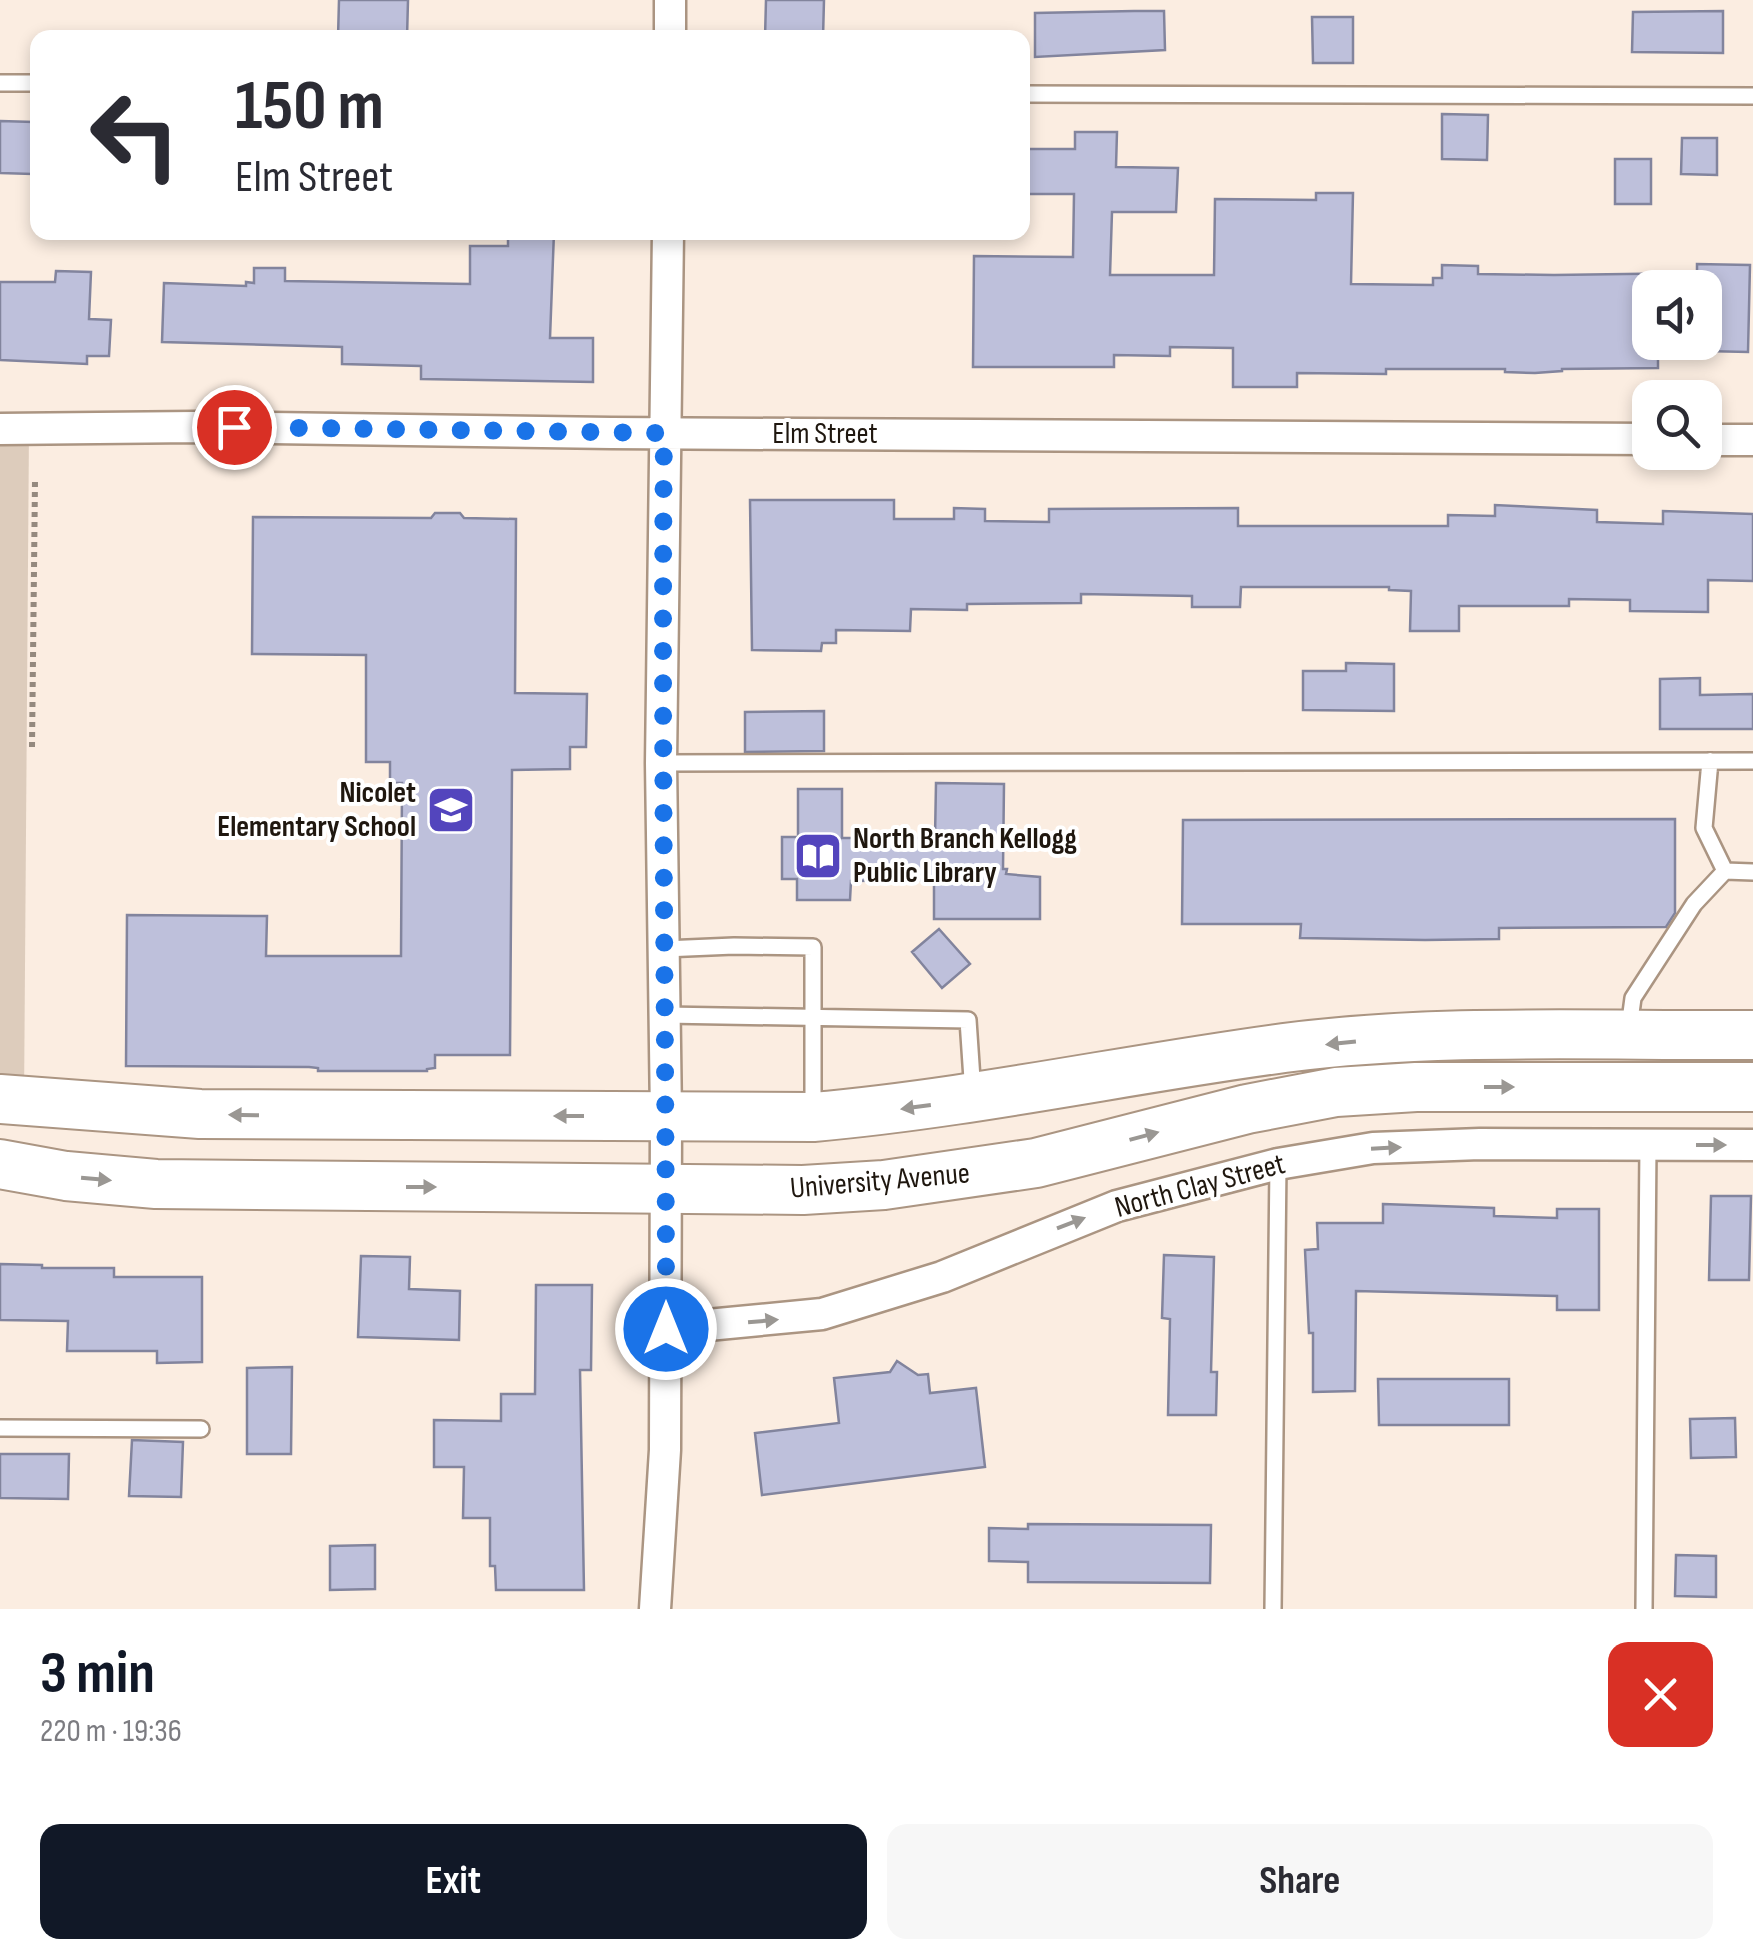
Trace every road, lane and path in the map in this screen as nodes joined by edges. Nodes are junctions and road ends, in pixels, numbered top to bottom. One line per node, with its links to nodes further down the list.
1 (670, 0): 2 (street)
2 (670, 30)
3 (0, 83): 4 (lane)
4 (30, 83)
5 (1030, 94): 6 (lane)
6 (1753, 96)
7 (668, 240): 9 (street)
8 (0, 429): 9 (street, Elm Street)
9 (664, 433): 10 (street, Elm Street); 17 (street)
10 (1632, 439)
11 (1722, 440): 12 (street)
12 (1753, 440)
13 (35, 480): 14 (path)
14 (32, 747)
15 (1710, 761): 16 (lane); 17 (lane); 18 (lane)
16 (1753, 761)
17 (661, 763): 20 (street)
18 (1725, 871): 19 (lane); 23 (lane)
19 (1753, 872)
20 (664, 950): 21 (street); 22 (lane)
21 (665, 1015): 22 (lane); 28 (street)
22 (814, 1018): 26 (lane); 29 (lane)
23 (1628, 1036): 24 (main road); 26 (main road, one-way to 26)
24 (1753, 1036)
25 (1753, 1086): 34 (main road, University Avenue, one-way to 25)
26 (973, 1098): 29 (main road, one-way to 29)
27 (0, 1100): 28 (main road, one-way to 27)
28 (666, 1116): 29 (main road); 34 (street)
29 (812, 1117)
30 (1648, 1145): 31 (street, North Clay Street, one-way to 31); 33 (street, North Clay Street, one-way to 30); 40 (lane)
31 (1753, 1145)
32 (0, 1164): 34 (main road, University Avenue, one-way to 34)
33 (1278, 1164): 35 (street, North Clay Street, one-way to 33); 39 (lane)
34 (666, 1188): 35 (street)
35 (666, 1329): 38 (street)
36 (0, 1428): 37 (lane)
37 (201, 1429)
38 (656, 1609)
39 (1273, 1609)
40 (1644, 1609)

